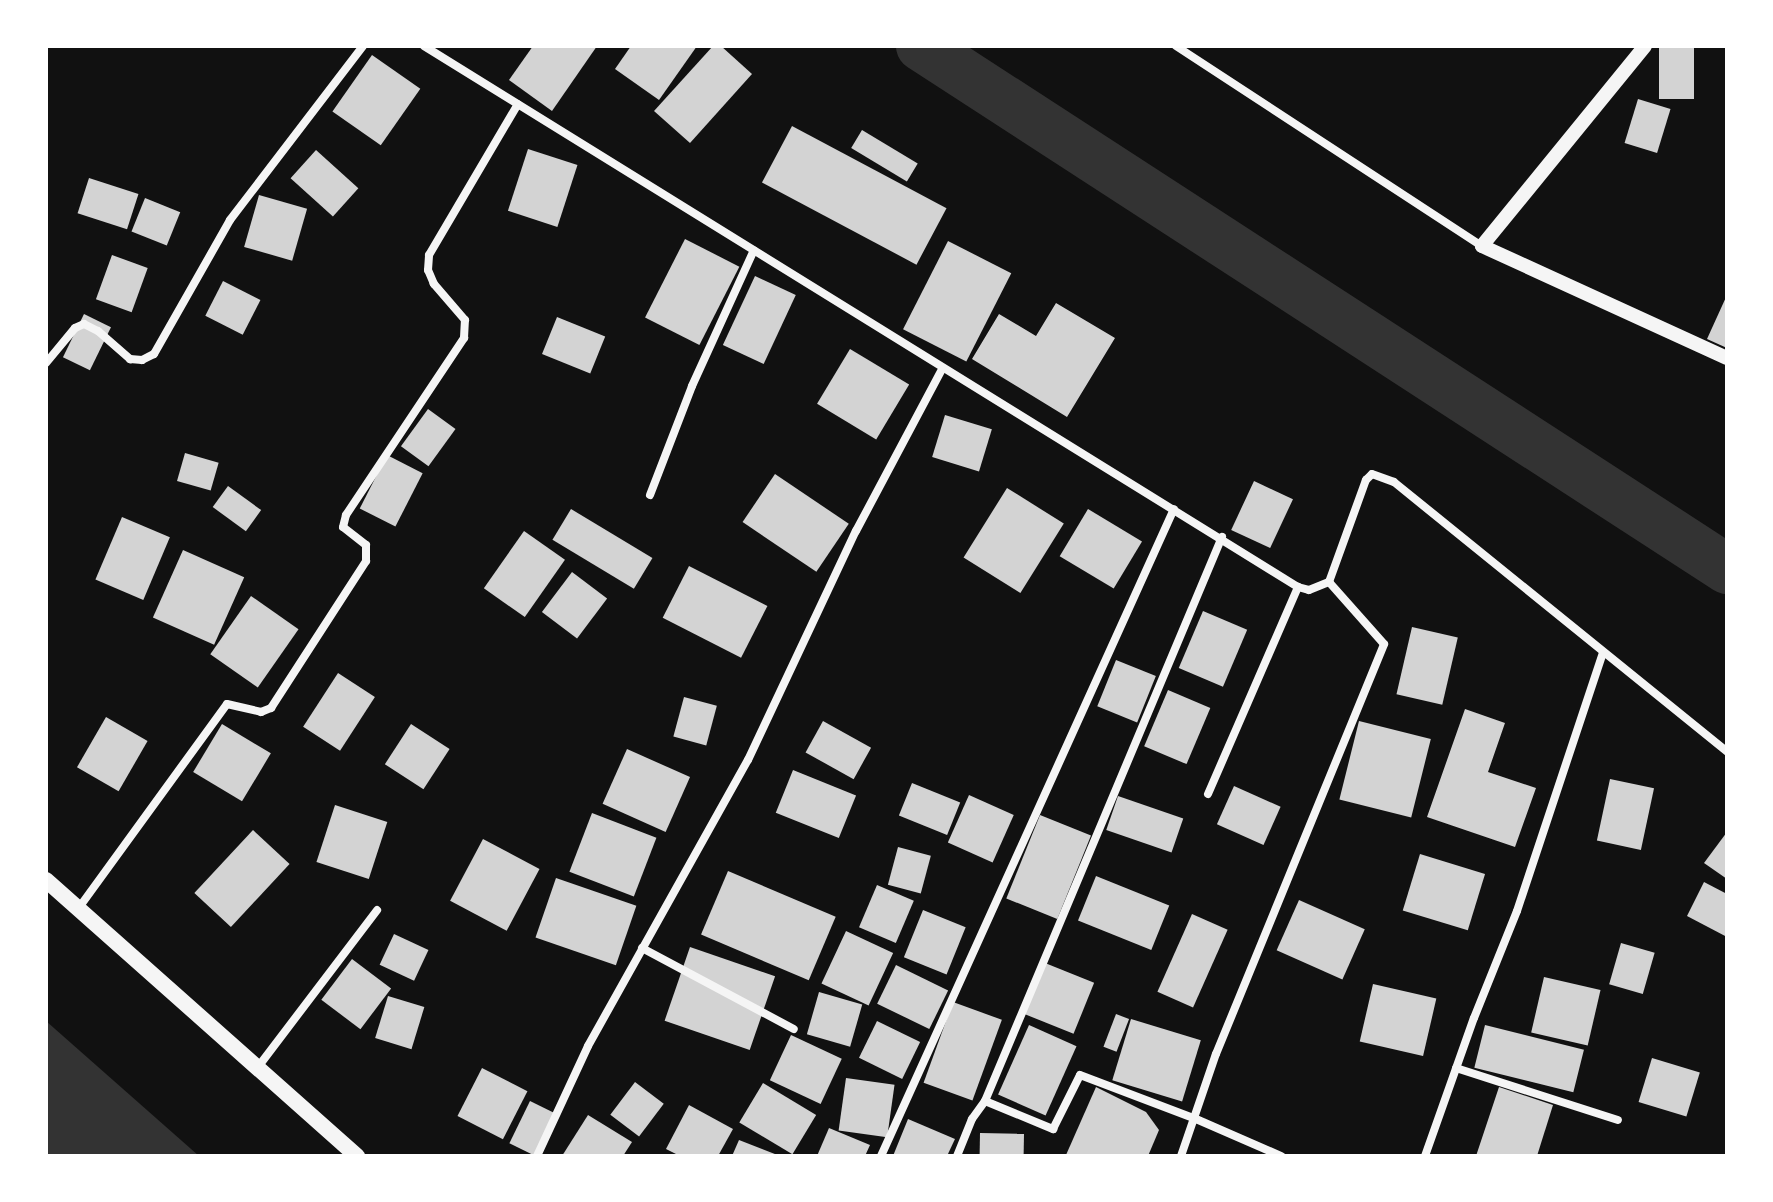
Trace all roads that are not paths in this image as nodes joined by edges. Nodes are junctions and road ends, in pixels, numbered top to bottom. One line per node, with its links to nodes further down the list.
1 (363, 46): 9 (street)
2 (424, 46): 5 (street)
3 (1176, 46): 6 (street)
4 (1645, 46): 6 (street)
5 (518, 104): 7 (street); 20 (street)
6 (1482, 246): 8 (street)
7 (754, 250): 10 (street); 11 (street)
8 (1727, 358)
9 (46, 363)
10 (942, 369): 12 (street); 22 (street)
11 (650, 495)
12 (1174, 509): 13 (street); 31 (street)
13 (1222, 537): 15 (street); 26 (street)
14 (1329, 582): 15 (street); 16 (street); 27 (street)
15 (1298, 587): 18 (street)
16 (1603, 653): 17 (street); 25 (street)
17 (1727, 752)
18 (1208, 794)
19 (46, 880): 20 (main road)
20 (78, 909): 24 (main road)
21 (377, 910): 24 (street)
22 (642, 948): 23 (street); 30 (street)
23 (794, 1029)
24 (258, 1067): 29 (main road)
25 (1456, 1068): 28 (street); 35 (street)
26 (985, 1101): 27 (street); 32 (street)
27 (1196, 1119): 33 (street); 34 (street)
28 (1618, 1120)
29 (357, 1156)
30 (537, 1156)
31 (881, 1156)
32 (957, 1156)
33 (1181, 1156)
34 (1281, 1156)
35 (1425, 1156)

